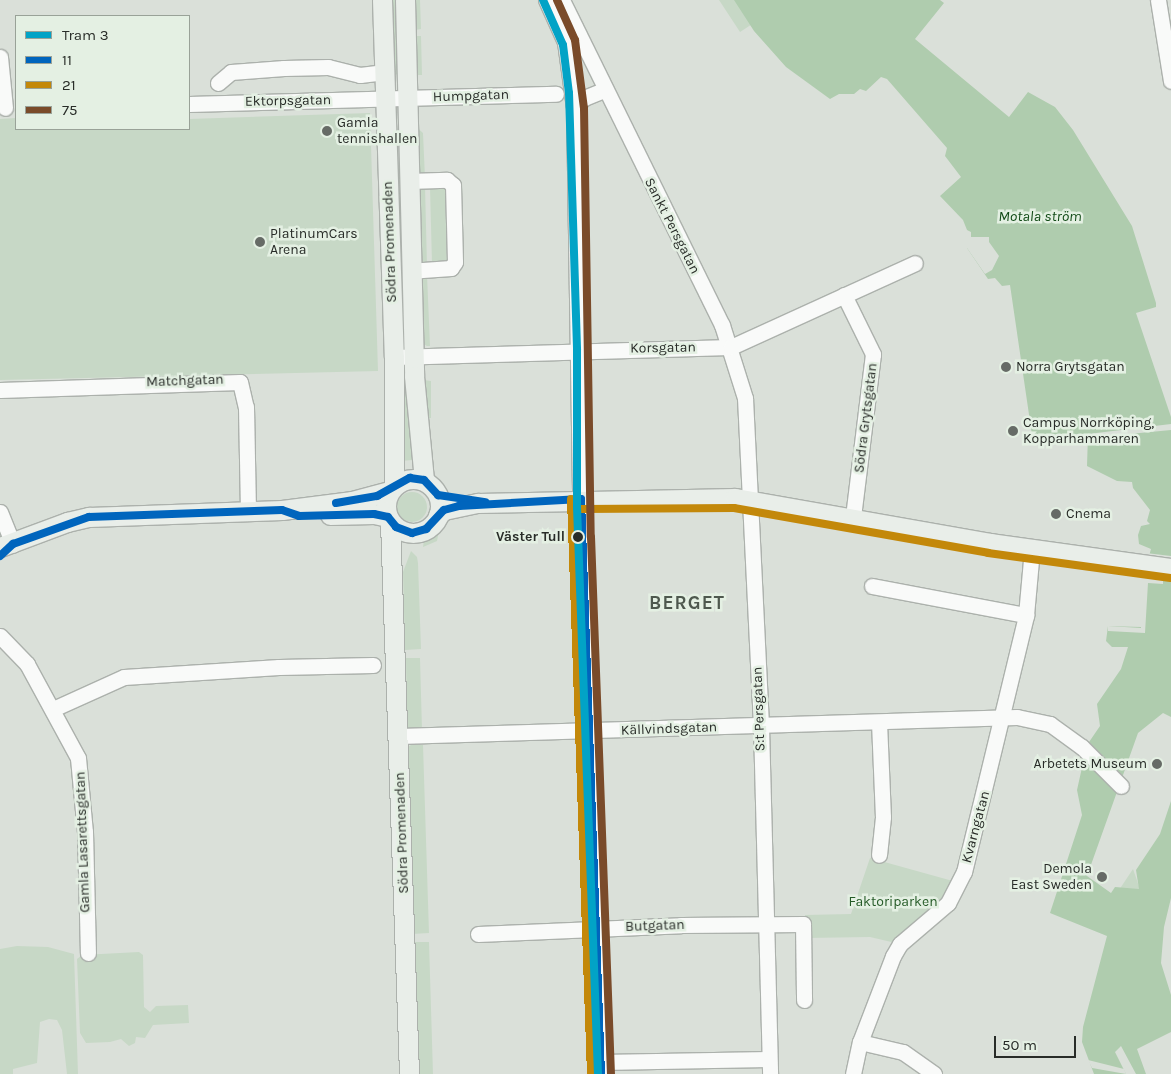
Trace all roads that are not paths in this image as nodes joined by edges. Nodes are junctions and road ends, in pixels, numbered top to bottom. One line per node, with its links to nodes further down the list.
1 (382, 0): 7 (main road, Södra Promenaden)
2 (405, 0): 13 (main road, Södra Promenaden)
3 (546, 0): 16 (street)
4 (562, 0): 10 (street)
5 (1158, 0): 8 (street)
6 (0, 57): 15 (street)
7 (385, 72): 9 (street); 12 (main road, Södra Promenaden)
8 (1171, 81)
9 (218, 83)
10 (604, 90): 16 (street); 21 (street, Sankt Persgatan)
11 (556, 94): 13 (street, Humpgatan)
12 (387, 98): 13 (street, Humpgatan); 14 (street, Ektorpsgatan); 24 (main road, Södra Promenaden)
13 (406, 98): 17 (main road, Södra Promenaden)
14 (190, 104)
15 (7, 108)
16 (574, 108): 22 (street)
17 (409, 181): 19 (main road, Södra Promenaden); 19 (street, Södra Promenaden)
18 (914, 263): 20 (street, Korsgatan)
19 (412, 271): 23 (main road, Södra Promenaden)
20 (844, 295): 21 (street, Korsgatan); 36 (street, Södra Grytsgatan)
21 (731, 347): 22 (street, Korsgatan); 30 (street, S:t Persgatan)
22 (579, 350): 23 (street, Korsgatan); 29 (street)
23 (414, 355): 24 (street, Korsgatan); 26 (main road, Södra Promenaden)
24 (394, 356): 27 (main road, Södra Promenaden)
25 (0, 390): 33 (street, Matchgatan)
26 (424, 480): 27 (main road); 28 (main road)
27 (392, 488): 32 (main road); 37 (main road)
28 (438, 495): 31 (main road); 35 (main road)
29 (581, 499): 30 (main road); 31 (main road); 51 (street)
30 (751, 500): 36 (main road); 50 (street, S:t Persgatan)
31 (478, 503): 35 (main road)
32 (282, 510): 33 (main road); 37 (main road)
33 (248, 511): 39 (main road)
34 (0, 512): 39 (street)
35 (438, 515): 38 (main road)
36 (853, 518): 40 (main road)
37 (389, 519): 38 (main road); 43 (main road, Södra Promenaden)
38 (421, 531): 43 (main road, Södra Promenaden)
39 (4, 549)
40 (1032, 549): 41 (main road); 44 (street, Kvarngatan)
41 (1171, 568)
42 (872, 586): 44 (street)
43 (395, 593): 52 (main road, Södra Promenaden)
44 (1026, 614): 48 (street, Kvarngatan)
45 (0, 636): 47 (street, Gamla Lasarettsgatan)
46 (373, 665): 47 (street)
47 (53, 709): 58 (street, Gamla Lasarettsgatan)
48 (1003, 716): 49 (street, Källvindsgatan); 53 (street, Källvindsgatan); 60 (street, Kvarngatan)
49 (879, 722): 50 (street, Källvindsgatan); 54 (street)
50 (761, 726): 51 (street, Källvindsgatan); 55 (street, S:t Persgatan)
51 (588, 731): 52 (street, Källvindsgatan); 56 (street)
52 (399, 736): 63 (main road, Södra Promenaden)
53 (1121, 786)
54 (879, 855)
55 (765, 924): 56 (street, Butgatan); 59 (street, Butgatan); 61 (street, S:t Persgatan)
56 (594, 929): 57 (street, Butgatan); 62 (street)
57 (478, 934)
58 (88, 953)
59 (804, 1000)
60 (860, 1042): 64 (street, Kvarngatan); 65 (street)
61 (770, 1067): 62 (street)
62 (601, 1068)
63 (409, 1074)
64 (853, 1074)
65 (934, 1074)

